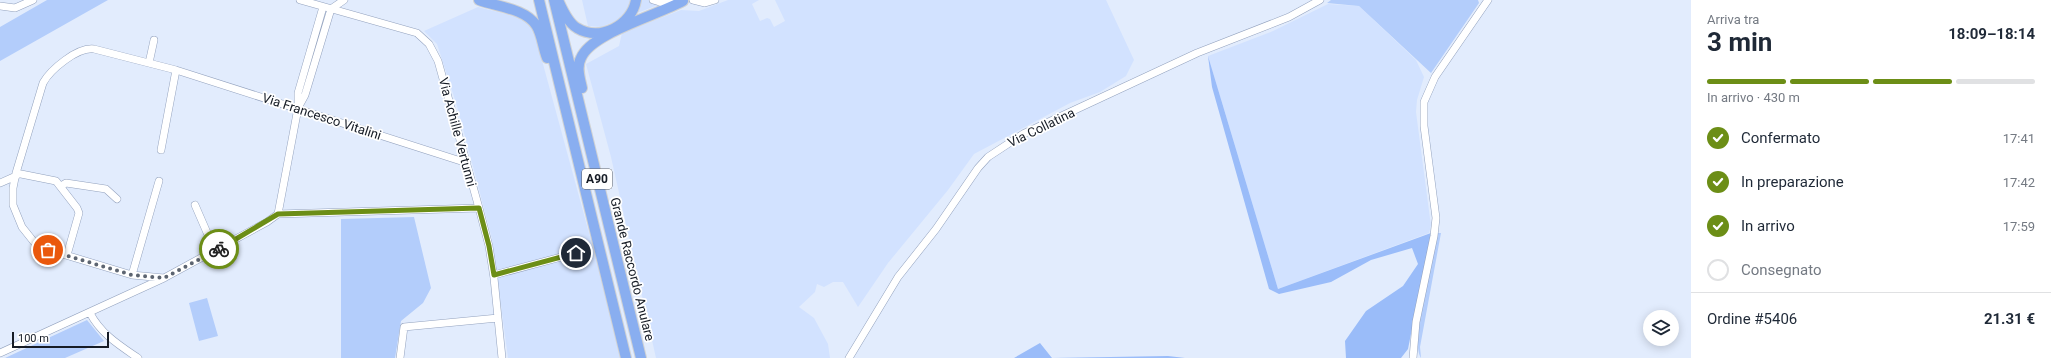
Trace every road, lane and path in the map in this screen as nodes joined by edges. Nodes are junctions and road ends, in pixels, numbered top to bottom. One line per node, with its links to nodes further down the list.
1 (33, 0): 17 (street)
2 (300, 0): 18 (street, Via Achille Vertunni)
3 (344, 0): 19 (street)
4 (479, 0): 16 (highway)
5 (510, 0): 16 (highway)
6 (539, 0): 24 (highway, Grande Raccordo Anulare / A90)
7 (554, 0): 26 (highway, Grande Raccordo Anulare / A90)
8 (558, 0): 9 (highway)
9 (636, 0)
10 (653, 0): 11 (street)
11 (684, 0): 26 (highway)
12 (693, 0): 13 (street)
13 (715, 0)
14 (1320, 0): 51 (street, Via Collatina)
15 (1488, 0): 52 (street)
16 (490, 3): 24 (highway)
17 (0, 6)
18 (323, 7): 19 (street, Via Achille Vertunni); 21 (street)
19 (331, 9): 21 (street); 28 (street, Via Achille Vertunni)
20 (154, 40): 22 (street)
21 (317, 41): 25 (street)
22 (149, 63): 23 (street, Via Francesco Vitalini); 29 (street, Via Francesco Vitalini)
23 (176, 70): 25 (street, Via Francesco Vitalini); 27 (street)
24 (564, 107): 49 (highway, Grande Raccordo Anulare / A90)
25 (298, 108): 28 (street, Via Francesco Vitalini); 36 (street)
26 (588, 144): 50 (highway, Grande Raccordo Anulare / A90)
27 (160, 150)
28 (467, 163): 35 (street, Via Achille Vertunni)
29 (16, 174): 31 (street); 32 (street); 39 (street, Via Francesco Vitalini)
30 (159, 182): 40 (street)
31 (0, 183)
32 (62, 186): 33 (street); 39 (street)
33 (117, 199)
34 (195, 205): 37 (street)
35 (479, 208): 36 (street); 41 (street, Via Achille Vertunni)
36 (278, 214): 37 (street)
37 (215, 251): 42 (street)
38 (576, 253): 41 (street)
39 (67, 255): 40 (street, Via Francesco Vitalini)
40 (132, 275): 42 (street, Via Francesco Vitalini)
41 (494, 275): 44 (street, Via Achille Vertunni)
42 (164, 278): 43 (street)
43 (90, 313): 45 (street); 46 (street)
44 (498, 318): 47 (street); 48 (street, Via Achille Vertunni)
45 (0, 353)
46 (138, 358)
47 (400, 358)
48 (502, 358)
49 (626, 358)
50 (641, 358)
51 (849, 358)
52 (1413, 358)

